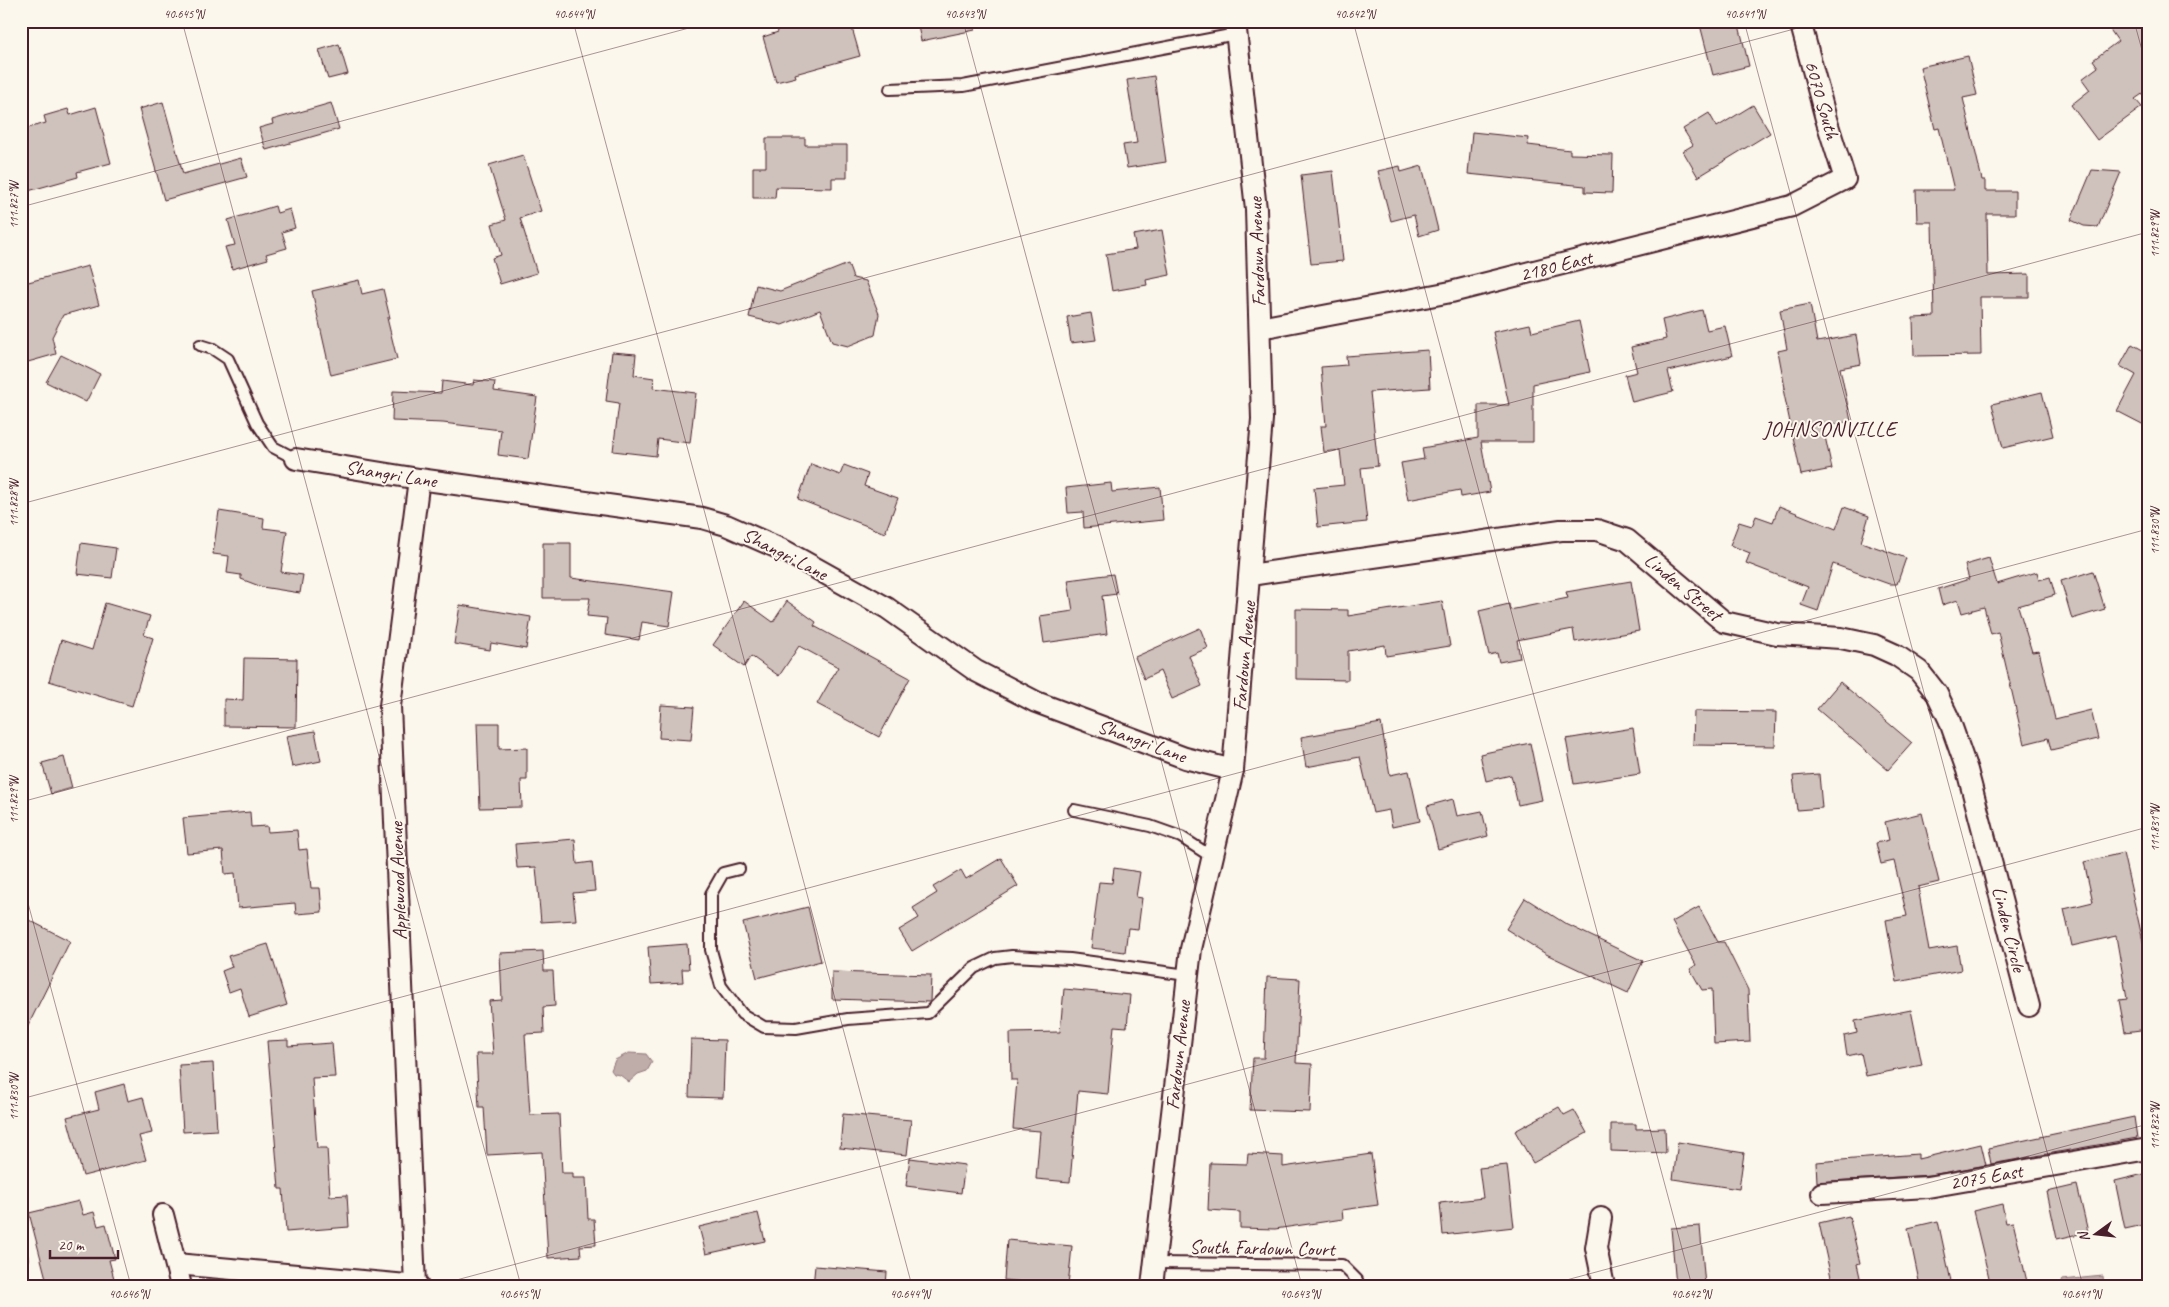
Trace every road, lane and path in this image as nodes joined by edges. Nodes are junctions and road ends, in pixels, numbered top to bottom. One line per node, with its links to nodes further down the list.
1 (1800, 21): 4 (street, 6070 South)
2 (1235, 28): 3 (lane); 5 (street, Fardown Avenue)
3 (890, 89)
4 (1845, 179): 5 (street, 2180 East)
5 (1260, 328): 9 (street, Fardown Avenue)
6 (200, 345): 7 (lane)
7 (296, 459): 8 (street, Shangri Lane)
8 (419, 479): 10 (street, Shangri Lane); 25 (street, Applewood Avenue)
9 (1250, 575): 10 (street, Fardown Avenue); 12 (street, Linden Street)
10 (1233, 770): 13 (street, Fardown Avenue)
11 (1074, 810): 13 (lane)
12 (1990, 852): 16 (street, Linden Circle)
13 (1212, 857): 15 (street, Fardown Avenue)
14 (739, 869): 15 (lane)
15 (1187, 975): 21 (street, Fardown Avenue)
16 (2029, 1006)
17 (2148, 1149): 18 (street, 2075 East)
18 (1822, 1193)
19 (163, 1215): 22 (street)
20 (1601, 1218): 28 (street)
21 (1155, 1263): 26 (street, Fardown Avenue); 27 (lane, South Fardown Court)
22 (176, 1264): 23 (street); 24 (street)
23 (363, 1283): 25 (street)
24 (181, 1286)
25 (417, 1286)
26 (1152, 1286)
27 (1359, 1286)
28 (1604, 1286)

